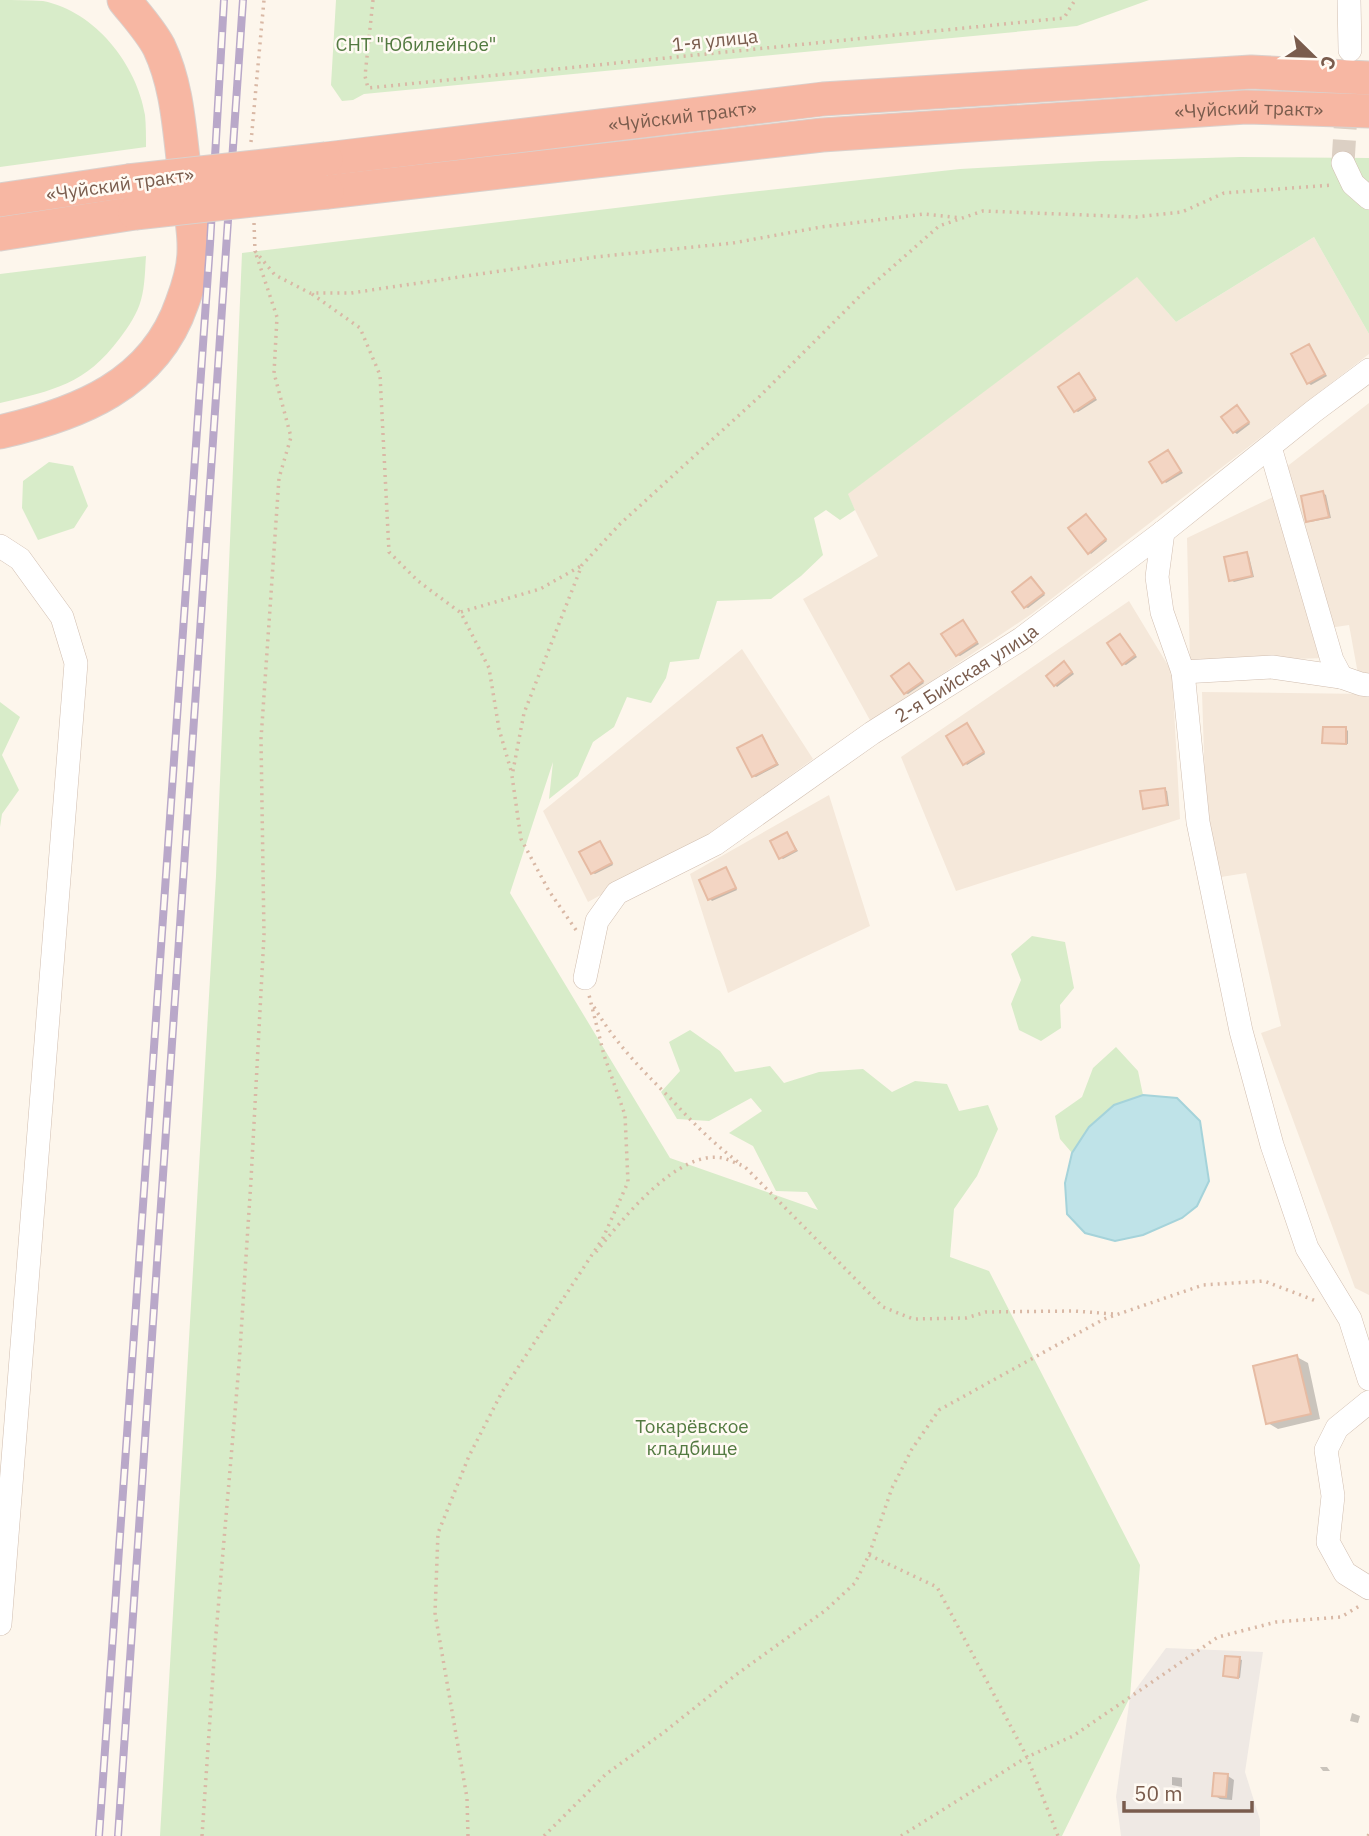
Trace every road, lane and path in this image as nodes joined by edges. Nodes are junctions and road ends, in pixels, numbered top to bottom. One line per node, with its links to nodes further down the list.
1 (124, 0): 20 (highway)
2 (264, 0): 9 (path)
3 (373, 0): 4 (path, 1-я улица)
4 (1075, 0)
5 (1356, 10): 6 (street)
6 (1350, 50)
7 (1369, 78): 11 (highway, «Чуйский тракт», bridge)
8 (1369, 111): 11 (highway, «Чуйский тракт», bridge)
9 (251, 146)
10 (1343, 163): 12 (street)
11 (131, 197): 13 (highway, «Чуйский тракт»); 16 (highway, «Чуйский тракт»)
12 (1369, 198)
13 (0, 200)
14 (253, 212): 17 (path)
15 (963, 218): 18 (path)
16 (0, 234)
17 (255, 251): 18 (path); 43 (path)
18 (310, 293): 25 (path)
19 (1369, 370): 21 (street, 2-я Бийская улица)
20 (0, 432)
21 (1270, 447): 22 (street, 2-я Бийская улица); 27 (street)
22 (1163, 532): 26 (street); 30 (street, 2-я Бийская улица)
23 (0, 545): 41 (street)
24 (582, 565): 25 (path)
25 (461, 613): 29 (path)
26 (1183, 673): 27 (street); 35 (street)
27 (1341, 677): 28 (street)
28 (1369, 685)
29 (512, 776)
30 (585, 978)
31 (591, 1002): 32 (path)
32 (744, 1166): 33 (path); 34 (path)
33 (584, 1267)
34 (1117, 1314): 35 (path); 38 (path)
35 (1350, 1319): 36 (street)
36 (1369, 1380)
37 (1369, 1402): 39 (street)
38 (869, 1555): 42 (path); 44 (path)
39 (1369, 1588)
40 (1369, 1601): 42 (path)
41 (0, 1624)
42 (1027, 1757): 45 (path); 46 (path)
43 (202, 1836)
44 (544, 1836)
45 (901, 1836)
46 (1058, 1836)

